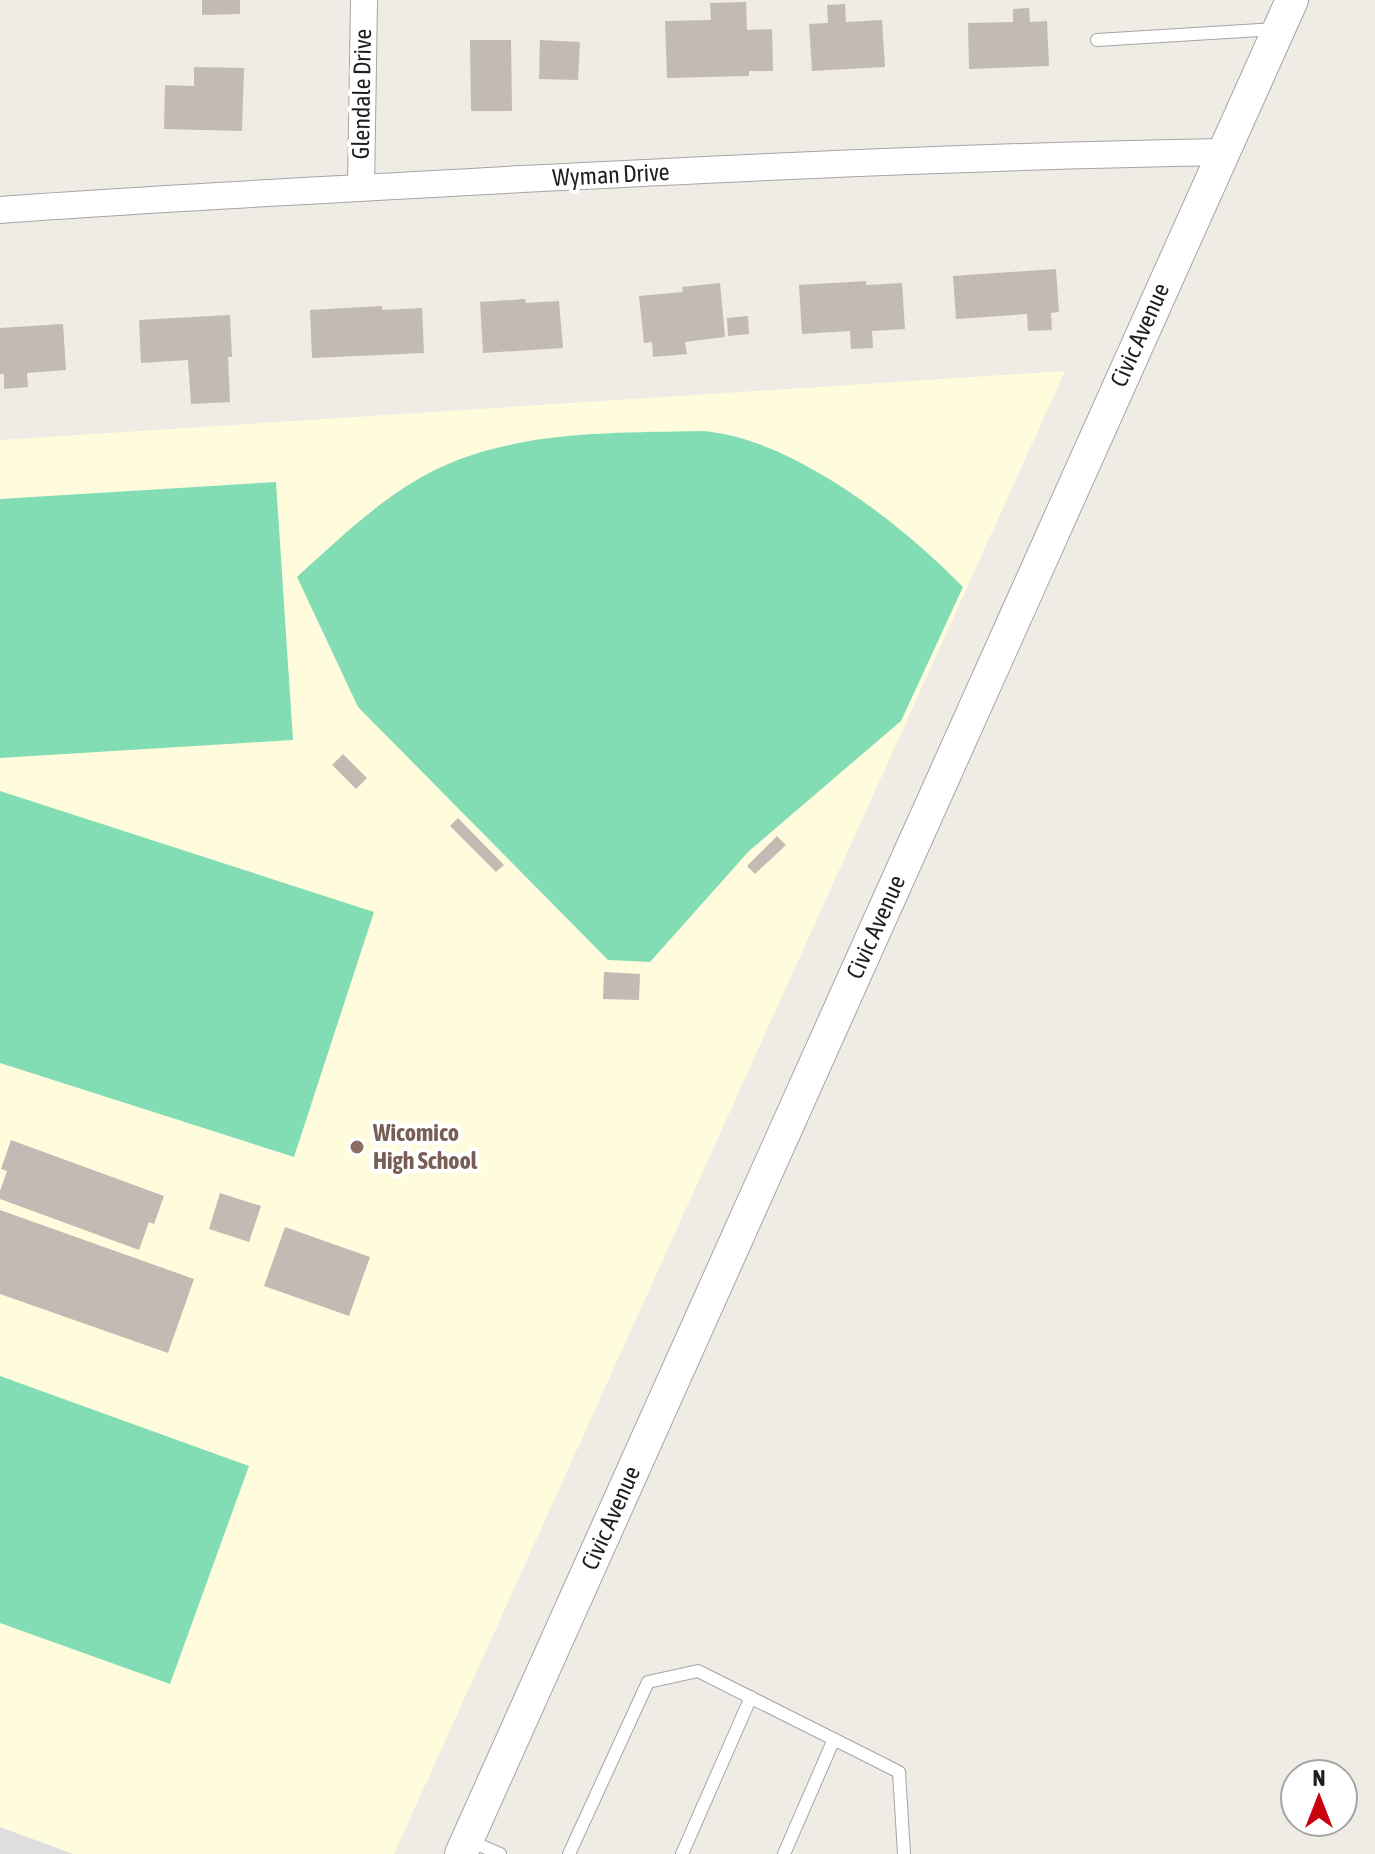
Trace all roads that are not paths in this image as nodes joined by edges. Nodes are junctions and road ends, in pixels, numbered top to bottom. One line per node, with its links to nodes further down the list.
1 (364, 0): 5 (street, Glendale Drive)
2 (1286, 14): 3 (lane); 4 (street, Civic Avenue)
3 (1097, 40)
4 (1222, 152): 5 (street, Wyman Drive); 9 (street, Civic Avenue)
5 (361, 188): 6 (street, Wyman Drive)
6 (0, 210)
7 (751, 1697): 8 (lane); 11 (lane); 12 (lane)
8 (834, 1739): 13 (lane); 14 (lane)
9 (464, 1847): 10 (lane)
10 (500, 1854)
11 (569, 1854)
12 (682, 1854)
13 (784, 1854)
14 (904, 1854)

